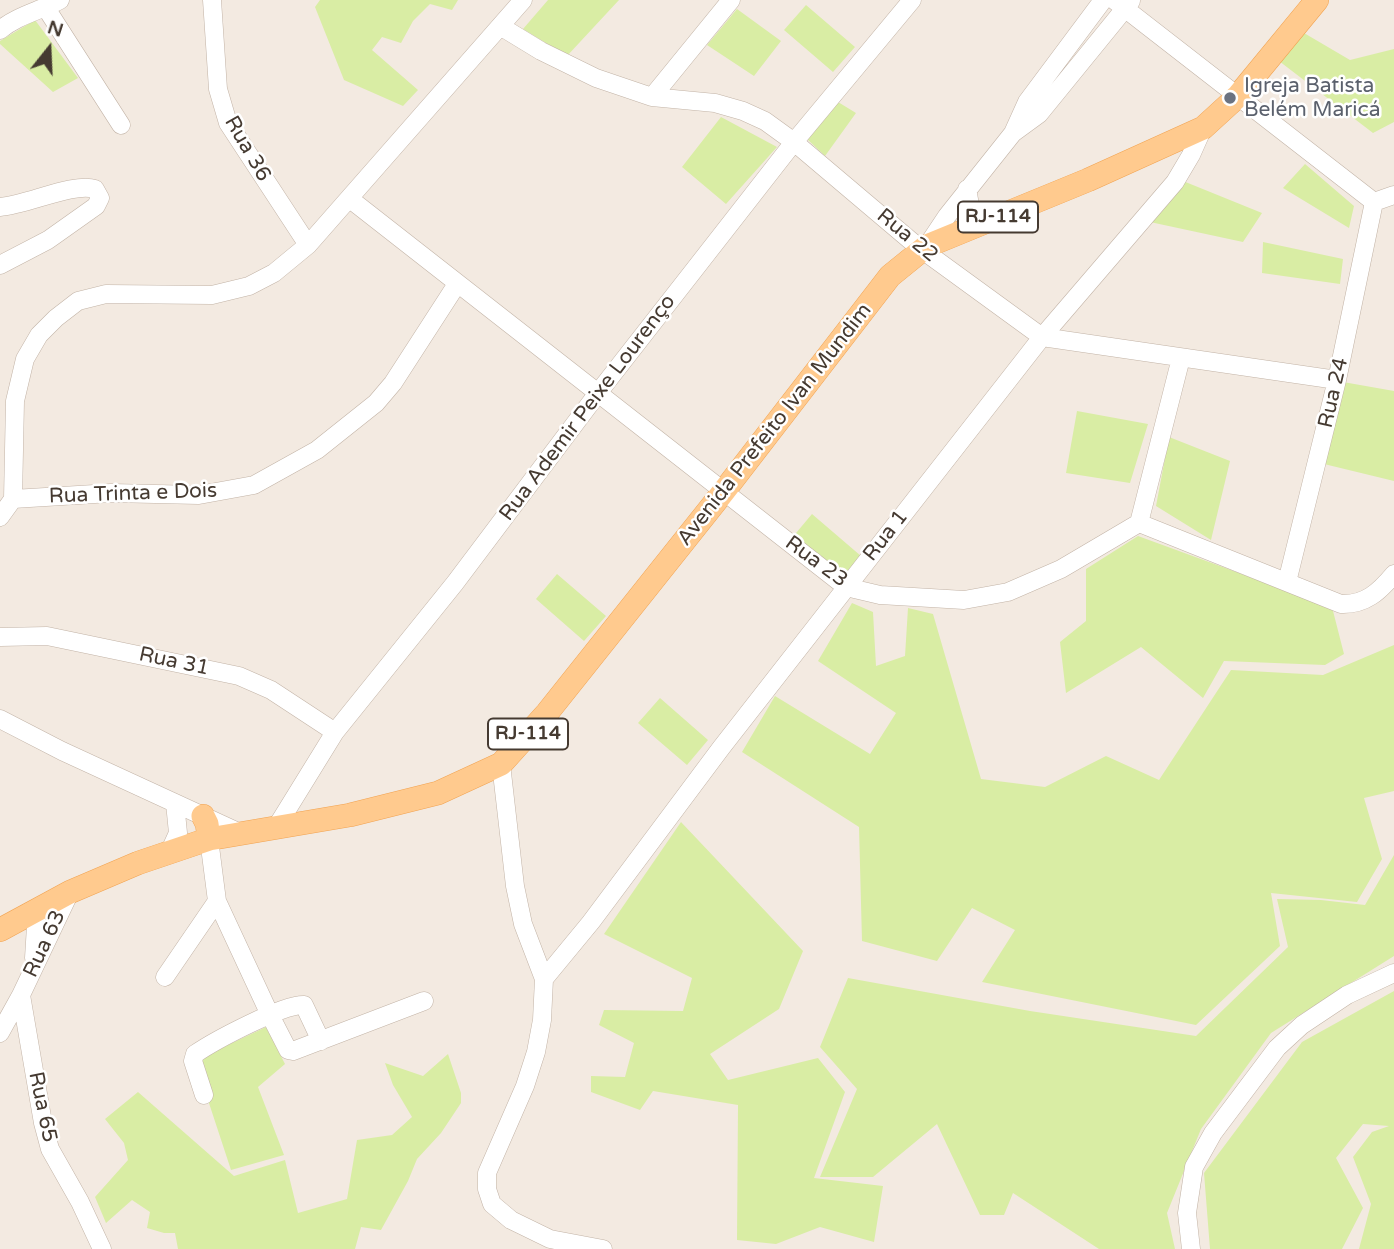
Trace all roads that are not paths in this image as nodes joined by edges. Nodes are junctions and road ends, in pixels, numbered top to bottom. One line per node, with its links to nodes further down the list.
1 (212, 0): 21 (street, Rua 36)
2 (523, 0): 8 (street)
3 (731, 0): 11 (street)
4 (912, 0): 14 (street, Rua Ademir Peixe Lourenço)
5 (1317, 0): 10 (main road, Avenida Prefeito Ivan Mundim / RJ-114)
6 (1118, 2): 10 (street); 15 (street)
7 (53, 4): 9 (street); 12 (street)
8 (500, 26): 11 (street, Rua 22); 17 (street)
9 (0, 30)
10 (1238, 96): 13 (main road, Avenida Prefeito Ivan Mundim / RJ-114); 18 (street)
11 (652, 97): 14 (street, Rua 22)
12 (121, 125)
13 (1203, 128): 20 (main road, Avenida Prefeito Ivan Mundim / RJ-114); 25 (street, Rua 1)
14 (794, 142): 22 (street, Rua 22); 28 (street, Rua Ademir Peixe Lourenço)
15 (967, 189): 20 (street); 22 (street)
16 (1394, 195): 18 (street)
17 (350, 199): 21 (street); 24 (street, Rua 23)
18 (1374, 202): 27 (street, Rua 24)
19 (0, 207): 23 (street)
20 (979, 225): 22 (main road, Avenida Prefeito Ivan Mundim / RJ-114)
21 (309, 245): 30 (street)
22 (924, 248): 25 (street, Rua 22); 29 (main road, Avenida Prefeito Ivan Mundim / RJ-114)
23 (0, 265)
24 (457, 284): 28 (street, Rua 23); 30 (street, Rua Trinta e Dois)
25 (1042, 337): 26 (street, Rua 22); 35 (street, Rua 1)
26 (1181, 358): 27 (street, Rua 22); 32 (street)
27 (1338, 380): 34 (street, Rua 24)
28 (598, 393): 29 (street, Rua 23); 38 (street, Rua Ademir Peixe Lourenço)
29 (724, 492): 35 (street, Rua 23); 39 (main road, Avenida Prefeito Ivan Mundim / RJ-114)
30 (13, 499): 31 (street)
31 (0, 517)
32 (1139, 523): 34 (street); 35 (street, Rua 23)
33 (1394, 574): 34 (street)
34 (1287, 582)
35 (846, 587): 52 (street, Rua 1)
36 (0, 637): 38 (street, Rua 31)
37 (0, 719): 40 (street)
38 (335, 732): 41 (street, Rua Ademir Peixe Lourenço)
39 (501, 764): 41 (main road, Avenida Prefeito Ivan Mundim / RJ-114); 52 (street)
40 (189, 820): 42 (street); 43 (main road); 44 (street)
41 (277, 826): 42 (main road, Avenida Prefeito Ivan Mundim / RJ-114)
42 (240, 833): 43 (main road, RJ-114)
43 (206, 840): 44 (main road, RJ-114); 46 (street)
44 (169, 853): 45 (main road, RJ-114)
45 (70, 892): 47 (main road, RJ-114); 49 (street, Rua 63)
46 (217, 901): 51 (street); 55 (street)
47 (37, 910): 48 (main road, RJ-114); 49 (street)
48 (0, 930)
49 (33, 969): 53 (street, Rua 63)
50 (1394, 973): 61 (street)
51 (164, 977)
52 (544, 979): 60 (street)
53 (21, 995): 56 (street, Rua 63); 59 (street, Rua 65)
54 (425, 1001): 57 (street)
55 (270, 1015): 57 (street); 57 (street); 58 (street)
56 (0, 1034)
57 (321, 1041)
58 (204, 1095)
59 (102, 1249)
60 (603, 1249)
61 (1191, 1249)

